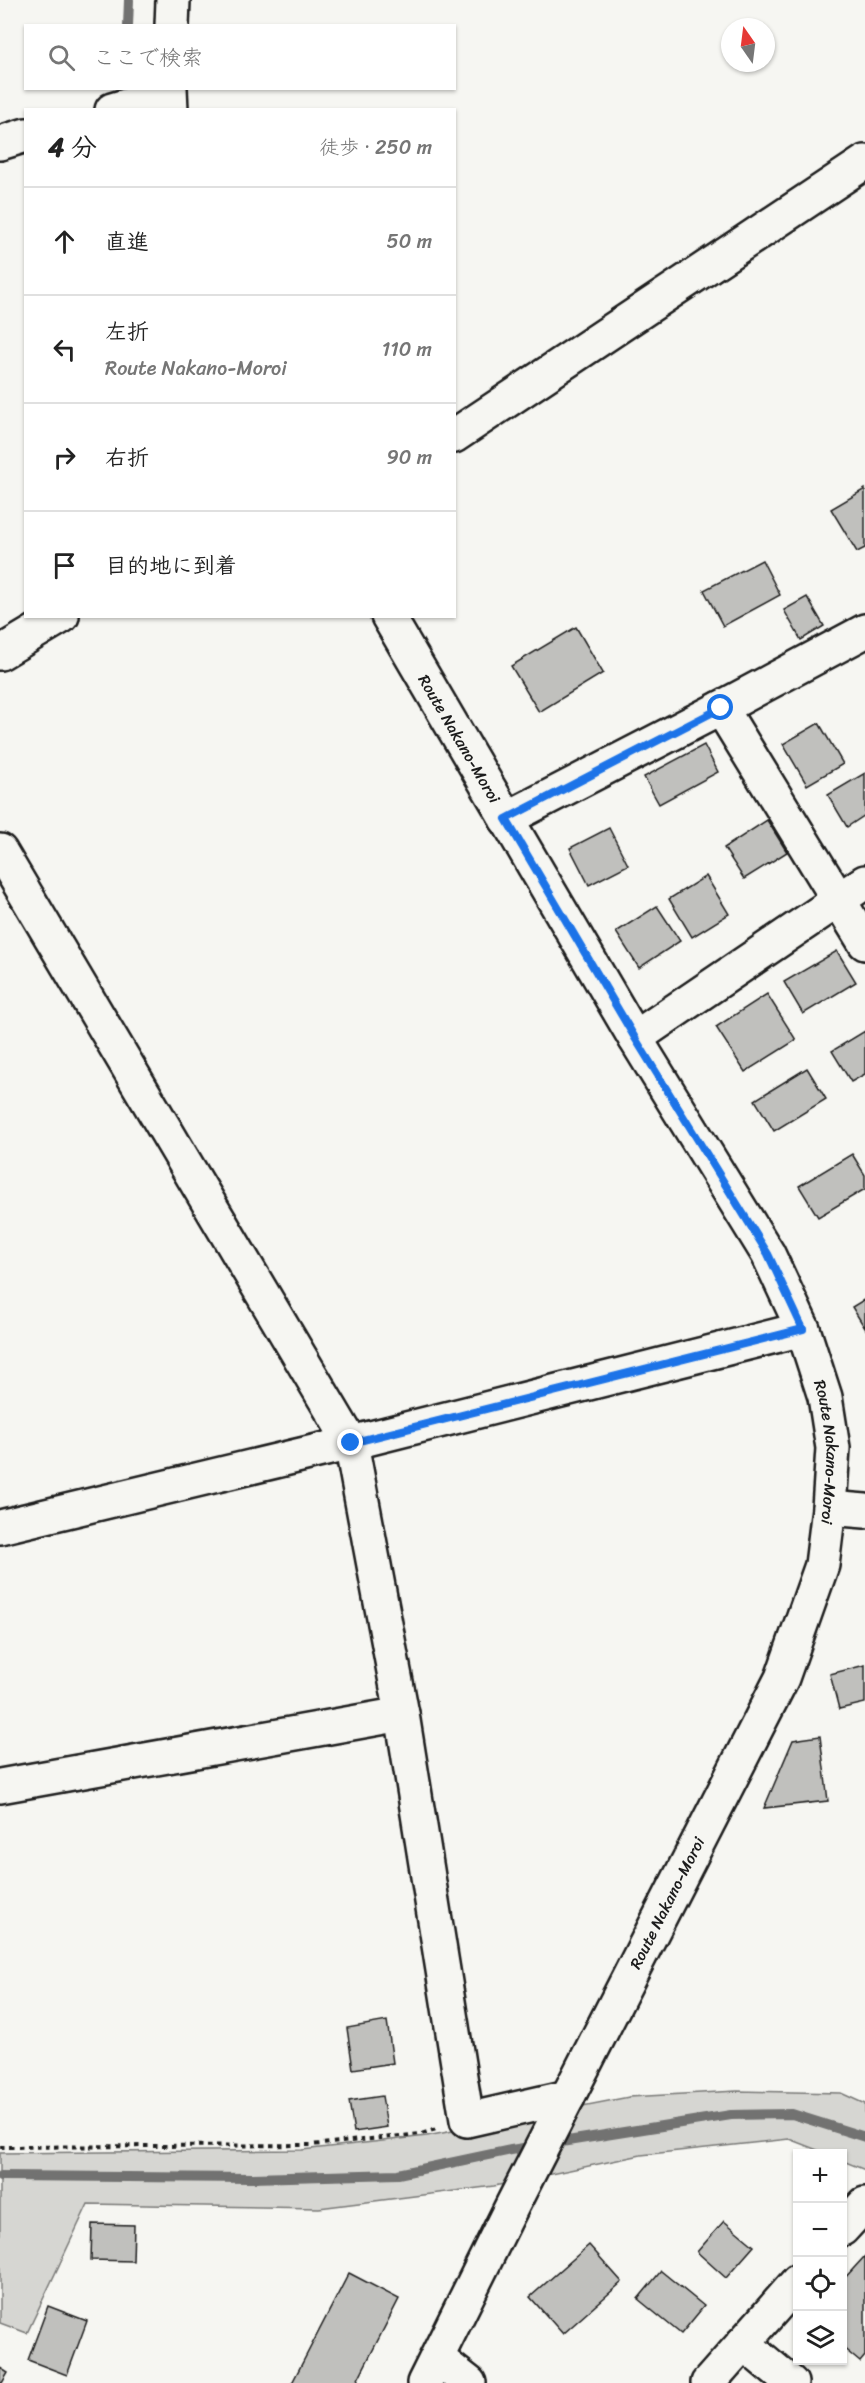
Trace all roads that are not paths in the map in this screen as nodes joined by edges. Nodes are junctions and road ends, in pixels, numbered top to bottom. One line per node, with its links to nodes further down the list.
1 (172, 0): 2 (street)
2 (172, 24)
3 (170, 97): 4 (street)
4 (121, 108)
5 (24, 136): 6 (street)
6 (0, 143)
7 (865, 162): 8 (street)
8 (456, 435)
9 (59, 618): 12 (street)
10 (389, 618): 14 (street, Route Nakano-Moroi)
11 (865, 631): 13 (street)
12 (0, 652)
13 (721, 708): 14 (street); 17 (street)
14 (506, 819): 19 (street, Route Nakano-Moroi)
15 (0, 851): 21 (street)
16 (865, 882): 17 (street)
17 (837, 900): 18 (street); 19 (street)
18 (865, 943)
19 (635, 1038): 20 (street, Route Nakano-Moroi)
20 (803, 1329): 21 (street); 22 (street, Route Nakano-Moroi)
21 (351, 1443): 24 (street); 25 (street)
22 (829, 1508): 23 (street); 27 (street, Route Nakano-Moroi)
23 (865, 1511)
24 (0, 1527)
25 (402, 1714): 26 (street); 27 (street)
26 (0, 1786)
27 (566, 2103): 32 (street, Route Nakano-Moroi)
28 (865, 2204): 29 (street)
29 (847, 2224)
30 (793, 2287): 31 (street)
31 (743, 2343): 34 (street); 35 (street)
32 (430, 2370): 33 (street)
33 (470, 2383)
34 (708, 2383)
35 (791, 2383)

